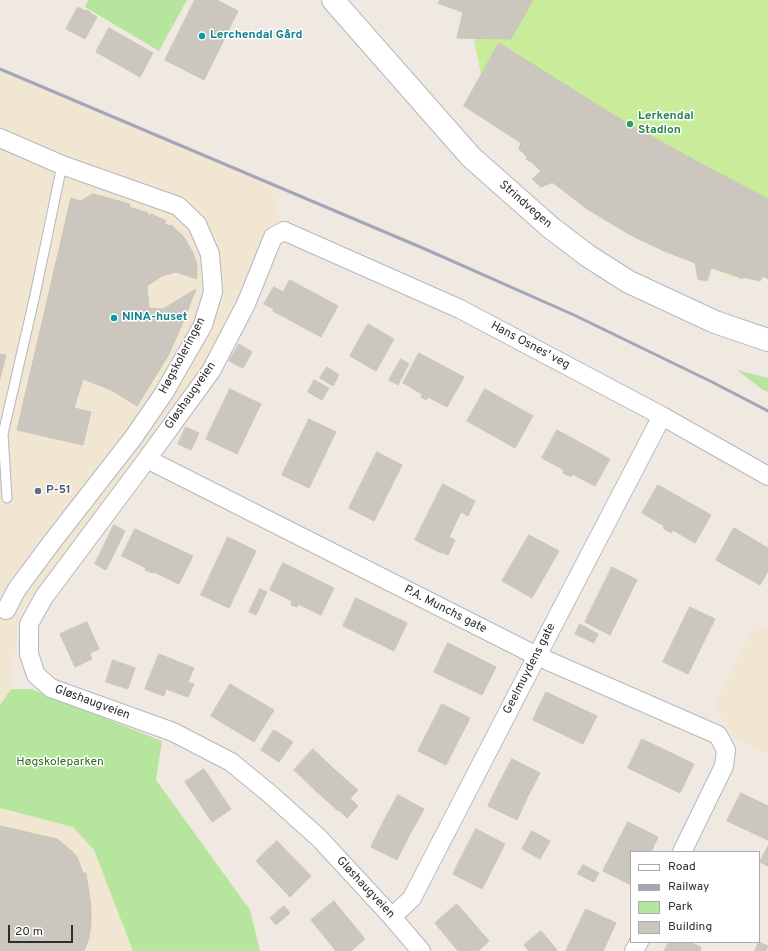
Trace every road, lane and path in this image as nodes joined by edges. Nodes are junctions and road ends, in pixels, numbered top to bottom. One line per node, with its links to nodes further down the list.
1 (333, 0): 5 (main road, Strindvegen)
2 (0, 138): 3 (street, Høgskoleringen)
3 (62, 165): 9 (lane); 10 (street, Høgskoleringen)
4 (284, 231): 6 (street, Hans Osnes' veg); 7 (street, Gløshaugveien)
5 (768, 340)
6 (662, 416): 8 (street, Hans Osnes' veg); 11 (street, Geelmuydens gate)
7 (147, 460): 11 (street, P.A. Munchs gate); 13 (street, Gløshaugveien)
8 (768, 476)
9 (7, 498)
10 (6, 610)
11 (536, 656): 12 (street, P.A. Munchs gate); 13 (street, Geelmuydens gate)
12 (682, 851)
13 (392, 917): 14 (street, Gløshaugveien)
14 (421, 951)

